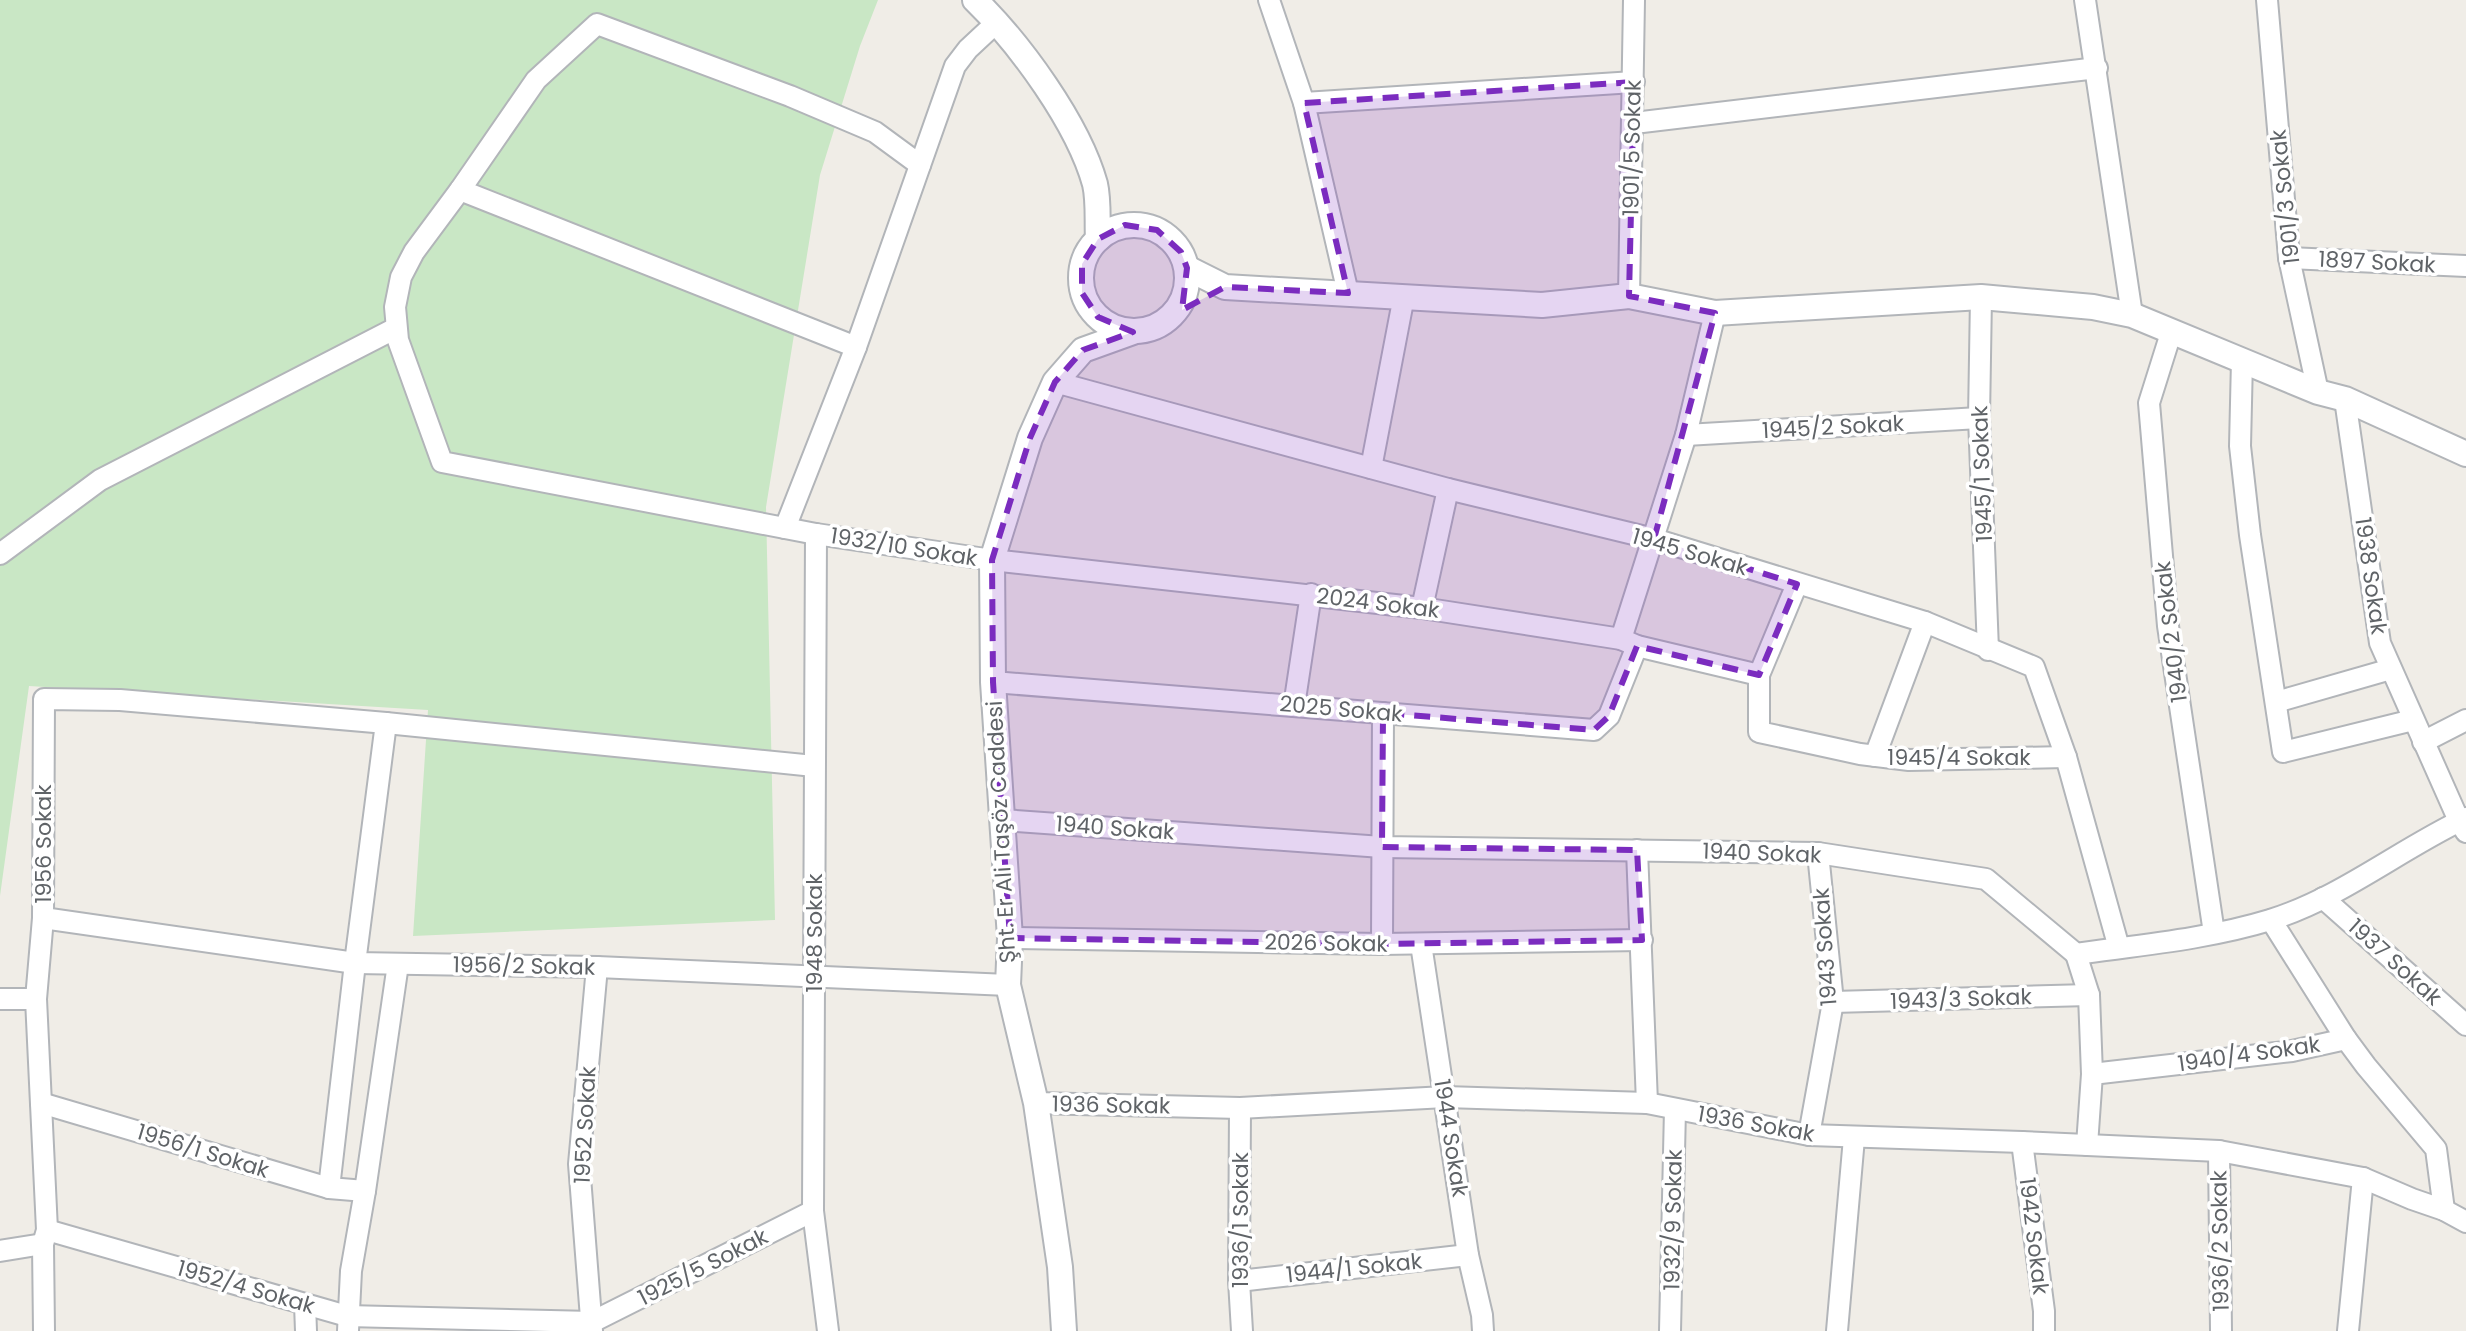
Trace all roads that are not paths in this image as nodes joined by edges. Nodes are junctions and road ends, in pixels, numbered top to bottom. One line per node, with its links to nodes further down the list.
1 (975, 0): 6 (street)
2 (1269, 0): 9 (street)
3 (1634, 0): 8 (street, 1901/5 Sokak)
4 (2085, 0): 7 (street)
5 (2267, 0): 16 (street, 1901/3 Sokak)
6 (997, 22): 11 (street); 12 (street)
7 (2097, 68): 10 (street); 27 (street)
8 (1634, 82): 9 (street); 10 (street, 1901/5 Sokak)
9 (1304, 103): 20 (street)
10 (1634, 123): 22 (street, 1901/5 Sokak)
11 (920, 165): 13 (street); 31 (street)
12 (1096, 187): 14 (street); 15 (street)
13 (460, 190): 28 (street); 31 (street)
14 (1125, 225): 15 (street); 18 (street)
15 (1098, 239): 24 (street)
16 (2289, 258): 17 (street, 1897 Sokak); 35 (street, 1901/3 Sokak)
17 (2466, 266)
18 (1187, 268): 19 (street); 26 (street)
19 (1225, 287): 20 (street); 26 (street)
20 (1348, 293): 21 (street)
21 (1404, 296): 22 (street); 40 (street)
22 (1629, 296): 25 (street)
23 (1981, 297): 25 (street); 27 (street); 37 (street, 1945/1 Sokak)
24 (1088, 306): 29 (street); 32 (street)
25 (1715, 313): 38 (street, 2025 Sokak)
26 (1174, 314): 29 (street)
27 (2132, 315): 30 (street)
28 (396, 328): 42 (street, 1932/10 Sokak); 45 (street)
29 (1133, 332): 32 (street)
30 (2171, 333): 33 (street); 74 (street, 1940/2 Sokak)
31 (856, 347): 42 (street)
32 (1083, 350): 34 (street, Şht. Er Ali Taşöz Caddesi)
33 (2242, 360): 35 (street); 56 (street)
34 (1055, 382): 40 (street, 1945 Sokak); 46 (street, Şht. Er Ali Taşöz Caddesi)
35 (2318, 392): 36 (street)
36 (2345, 399): 39 (street); 53 (street, 1938 Sokak)
37 (1979, 418): 38 (street, 1945/2 Sokak); 52 (street, 1945/1 Sokak)
38 (1686, 435): 44 (street, 2025 Sokak)
39 (2466, 454)
40 (1371, 468): 41 (street, 1945 Sokak)
41 (1448, 489): 44 (street, 1945 Sokak); 49 (street)
42 (785, 528): 43 (street, 1932/10 Sokak)
43 (816, 534): 46 (street, 1932/10 Sokak); 65 (street, 1948 Sokak)
44 (1654, 539): 47 (street, 1945 Sokak); 51 (street, 2025 Sokak)
45 (0, 554)
46 (992, 560): 48 (street, 2024 Sokak); 55 (street, Şht. Er Ali Taşöz Caddesi)
47 (1797, 584): 50 (street, 1945 Sokak); 54 (street)
48 (1311, 594): 49 (street, 2024 Sokak); 57 (street)
49 (1422, 608): 51 (street, 2024 Sokak)
50 (1925, 622): 52 (street, 1945 Sokak); 63 (street)
51 (1629, 642): 54 (street, 2024 Sokak); 58 (street, 2025 Sokak)
52 (1988, 650): 64 (street, 1945 Sokak)
53 (2391, 669): 56 (street); 59 (street, 1938 Sokak)
54 (1759, 675): 63 (street, 1945/4 Sokak)
55 (993, 682): 57 (street, 2025 Sokak); 66 (street, Şht. Er Ali Taşöz Caddesi)
56 (2276, 702): 59 (street)
57 (1294, 706): 58 (street, 2025 Sokak)
58 (1383, 713): 68 (street)
59 (2413, 720): 62 (street, 1938 Sokak)
60 (2466, 720): 62 (street)
61 (386, 723): 65 (street); 72 (street, 1956 Sokak); 81 (street)
62 (2423, 742): 67 (street, 1938 Sokak)
63 (1875, 756): 64 (street, 1945/4 Sokak)
64 (2066, 757): 79 (street, 1945 Sokak)
65 (814, 766): 84 (street, 1948 Sokak)
66 (1003, 820): 68 (street, 1940 Sokak); 75 (street, Şht. Er Ali Taşöz Caddesi)
67 (2464, 824): 71 (street)
68 (1382, 847): 69 (street, 1940 Sokak); 77 (street)
69 (1637, 850): 70 (street, 1940 Sokak); 76 (street)
70 (1818, 853): 80 (street, 1940 Sokak); 89 (street, 1943 Sokak)
71 (2323, 898): 73 (street); 90 (street, 1937 Sokak)
72 (43, 918): 81 (street, 1956/2 Sokak); 88 (street, 1956 Sokak)
73 (2271, 920): 74 (street); 91 (street)
74 (2214, 933): 79 (street)
75 (1010, 938): 77 (street, 2026 Sokak); 85 (street, Şht. Er Ali Taşöz Caddesi)
76 (1642, 940): 78 (street, 2026 Sokak); 96 (street)
77 (1382, 944): 78 (street, 2026 Sokak)
78 (1421, 944): 93 (street, 1944 Sokak)
79 (2119, 948): 80 (street)
80 (2076, 954): 86 (street)
81 (355, 963): 82 (street, 1956/2 Sokak); 105 (street)
82 (398, 964): 83 (street, 1956/2 Sokak); 106 (street)
83 (597, 967): 84 (street, 1956/2 Sokak); 116 (street, 1952 Sokak)
84 (814, 975): 85 (street, 1956/2 Sokak); 108 (street, 1948 Sokak)
85 (1008, 985): 95 (street, Şht. Er Ali Taşöz Caddesi)
86 (2089, 995): 89 (street, 1943/3 Sokak); 92 (street)
87 (0, 999): 88 (street)
88 (36, 999): 94 (street, 1956 Sokak)
89 (1833, 1002): 99 (street, 1943 Sokak)
90 (2466, 1025)
91 (2346, 1039): 92 (street, 1940/4 Sokak); 107 (street, 1940/4 Sokak)
92 (2092, 1074): 102 (street)
93 (1445, 1097): 96 (street, 1936 Sokak); 97 (street, 1936 Sokak); 112 (street, 1944 Sokak)
94 (41, 1103): 105 (street, 1956/1 Sokak); 110 (street, 1956 Sokak)
95 (1036, 1103): 97 (street, 1936 Sokak); 120 (street, Şht. Er Ali Taşöz Caddesi)
96 (1647, 1103): 98 (street, 1936 Sokak)
97 (1240, 1108): 113 (street, 1936/1 Sokak)
98 (1675, 1109): 99 (street, 1936 Sokak); 123 (street, 1932/9 Sokak)
99 (1809, 1135): 100 (street, 1936 Sokak)
100 (1854, 1138): 101 (street, 1936 Sokak); 124 (street)
101 (2022, 1142): 102 (street, 1936 Sokak); 125 (street, 1942 Sokak)
102 (2087, 1145): 103 (street, 1936 Sokak)
103 (2219, 1151): 104 (street, 1936 Sokak); 126 (street, 1936/2 Sokak)
104 (2363, 1178): 107 (street, 1936 Sokak); 127 (street)
105 (329, 1188): 106 (street, 1956/1 Sokak)
106 (365, 1191): 115 (street)
107 (2444, 1210): 109 (street, 1936 Sokak)
108 (813, 1211): 116 (street, 1925/5 Sokak); 119 (street, 1948 Sokak)
109 (2466, 1222)
110 (45, 1237): 111 (street); 114 (street, 1952/4 Sokak); 117 (street, 1956 Sokak)
111 (0, 1251)
112 (1468, 1255): 113 (street, 1944/1 Sokak); 122 (street, 1944 Sokak)
113 (1239, 1281): 121 (street, 1936/1 Sokak)
114 (305, 1304): 115 (street, 1952/4 Sokak); 118 (street)
115 (348, 1324): 116 (street, 1952/4 Sokak)
116 (592, 1327)
117 (44, 1331)
118 (306, 1331)
119 (828, 1331)
120 (1064, 1331)
121 (1242, 1331)
122 (1483, 1331)
123 (1669, 1331)
124 (1837, 1331)
125 (2044, 1331)
126 (2221, 1331)
127 (2349, 1331)

